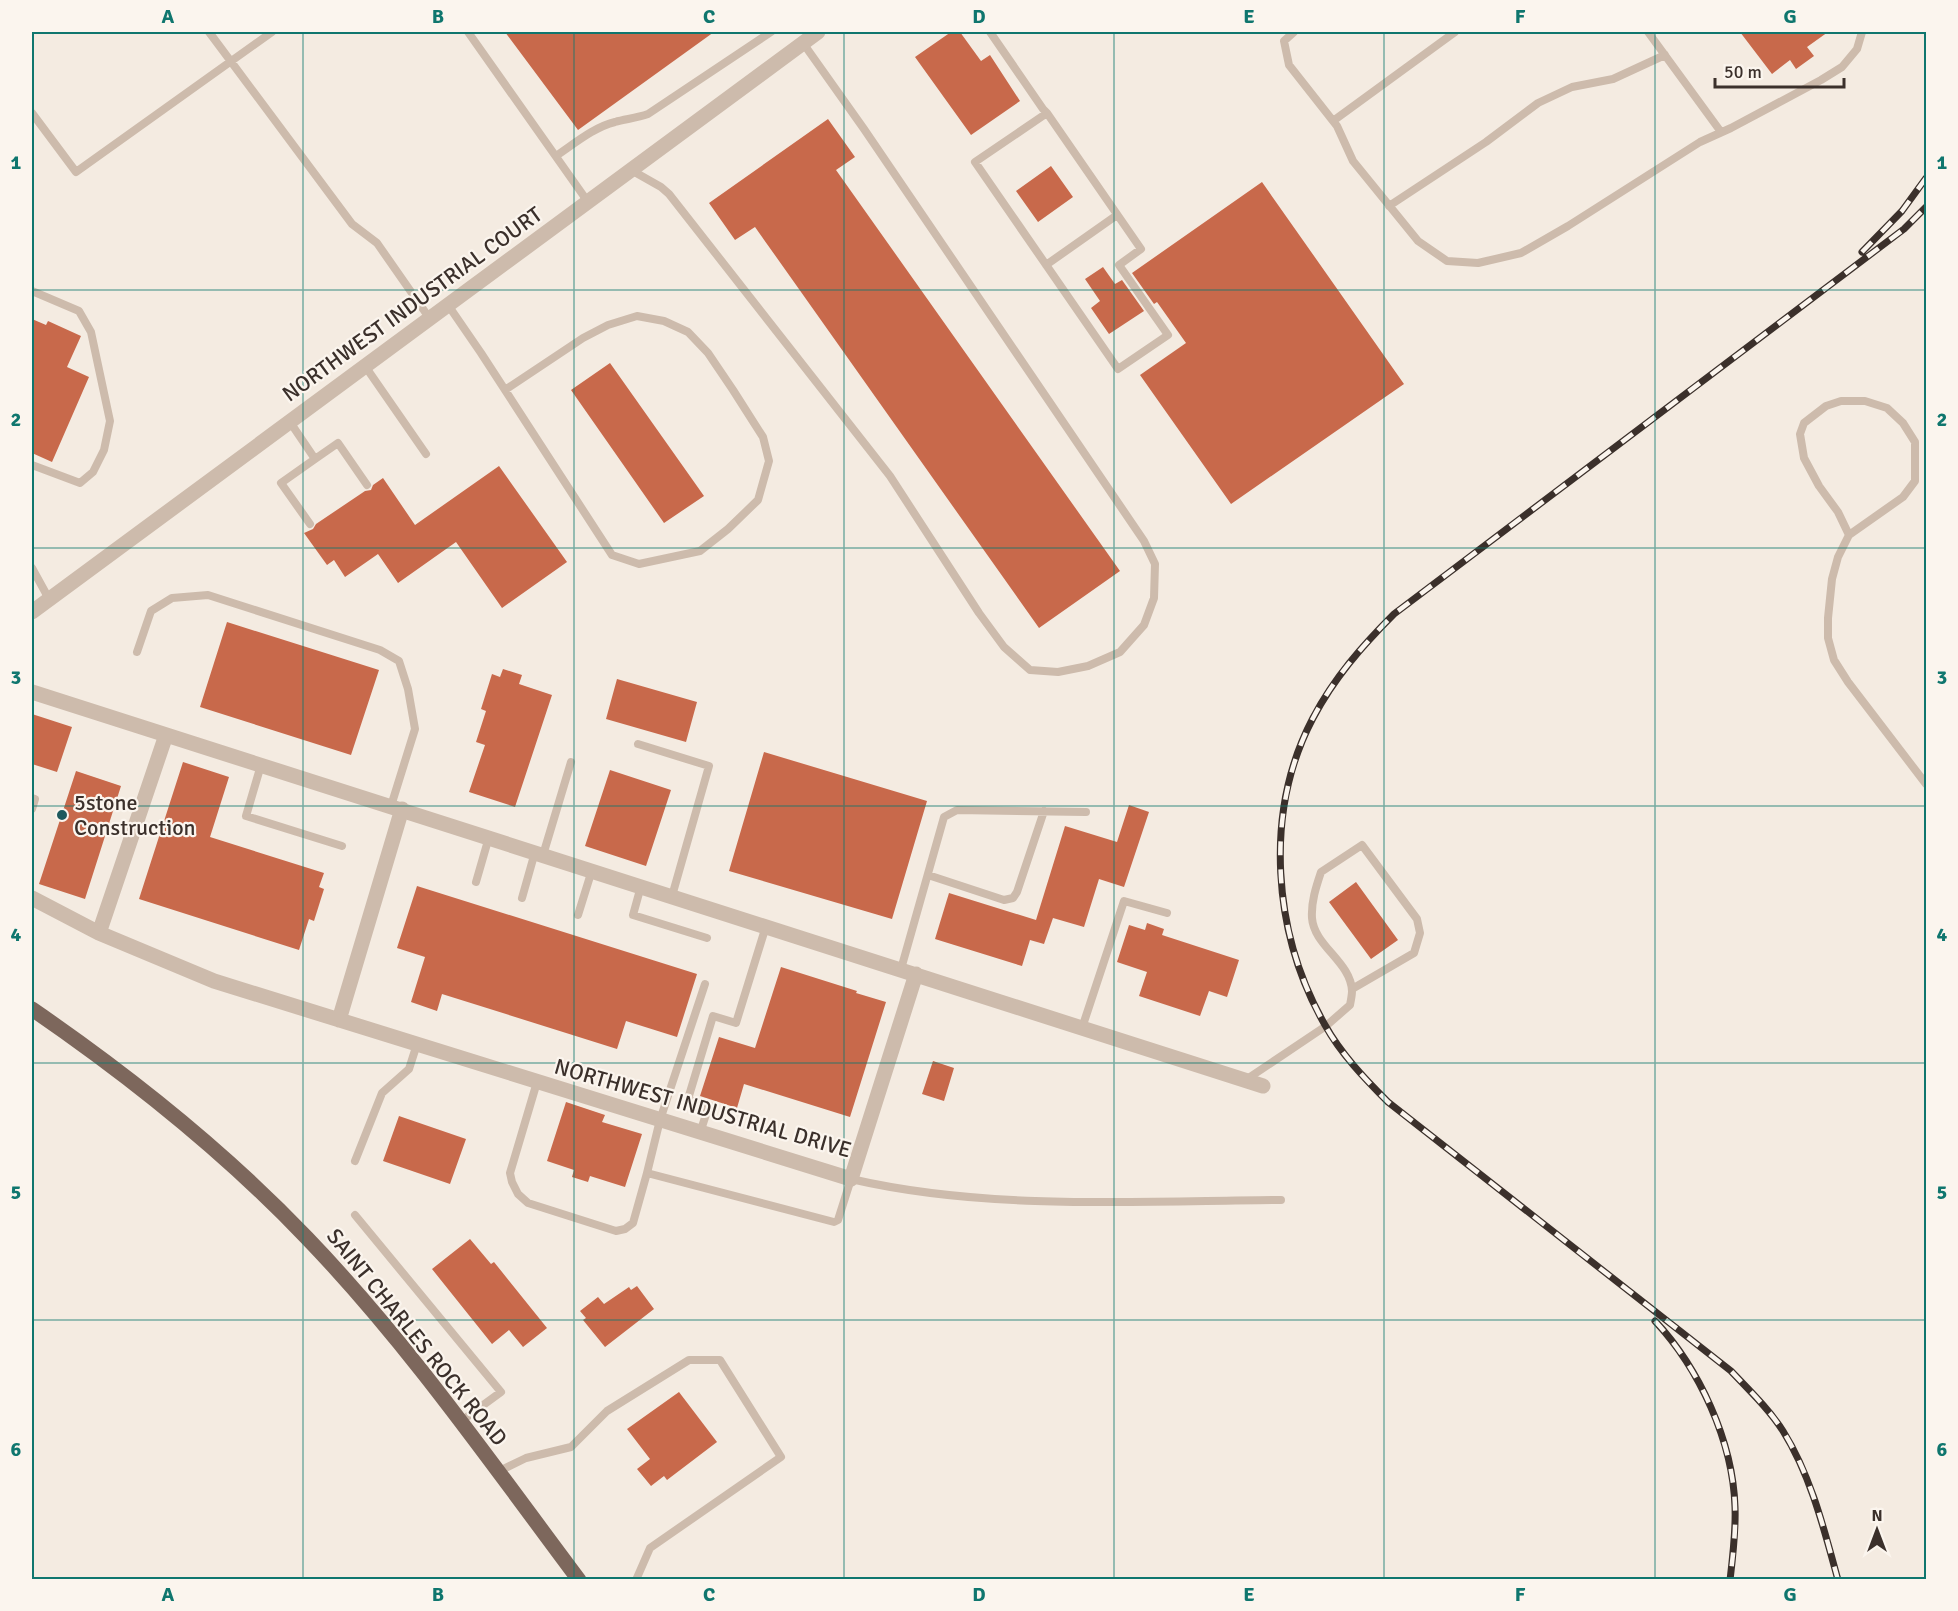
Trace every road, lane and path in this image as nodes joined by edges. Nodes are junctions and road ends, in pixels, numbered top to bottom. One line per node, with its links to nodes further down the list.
1 (209, 32): 13 (lane)
2 (272, 32): 13 (lane)
3 (468, 32): 18 (lane)
4 (771, 32): 18 (lane)
5 (818, 32): 11 (street, NORTHWEST INDUSTRIAL COURT)
6 (990, 32): 15 (lane)
7 (1294, 32): 16 (lane)
8 (1455, 32): 16 (lane)
9 (1648, 32): 12 (lane)
10 (1862, 32): 17 (lane)
11 (803, 43): 19 (street, NORTHWEST INDUSTRIAL COURT); 19 (lane)
12 (1665, 55): 17 (lane); 21 (lane)
13 (231, 62): 14 (lane); 26 (lane)
14 (32, 113)
15 (1047, 113): 22 (lane); 23 (lane)
16 (1333, 121): 21 (lane)
17 (1721, 132): 21 (lane)
18 (556, 156): 20 (lane)
19 (631, 170): 20 (street, NORTHWEST INDUSTRIAL COURT)
20 (588, 202): 25 (street, NORTHWEST INDUSTRIAL COURT)
21 (1389, 206)
22 (1117, 215): 23 (lane); 23 (lane)
23 (1046, 265)
24 (32, 291): 32 (lane)
25 (448, 305): 26 (street, NORTHWEST INDUSTRIAL COURT); 28 (lane)
26 (430, 319): 27 (street, NORTHWEST INDUSTRIAL COURT)
27 (365, 366): 29 (street, NORTHWEST INDUSTRIAL COURT); 30 (lane)
28 (505, 390): 28 (lane)
29 (290, 422): 31 (lane); 37 (street, NORTHWEST INDUSTRIAL COURT)
30 (426, 454)
31 (315, 459): 33 (lane); 34 (lane)
32 (32, 465)
33 (367, 485)
34 (310, 524)
35 (1849, 535): 35 (lane); 45 (lane)
36 (32, 568): 37 (lane)
37 (49, 599): 38 (street, NORTHWEST INDUSTRIAL COURT)
38 (32, 612)
39 (137, 652): 47 (lane)
40 (32, 692): 41 (street)
41 (166, 735): 44 (street); 64 (street)
42 (638, 744): 58 (lane)
43 (571, 762): 53 (lane)
44 (261, 765): 47 (street); 52 (lane)
45 (1926, 784)
46 (32, 798): 48 (lane)
47 (397, 808): 51 (street); 71 (street)
48 (32, 809)
49 (1044, 811): 50 (lane); 55 (lane); 55 (lane)
50 (1086, 812)
51 (489, 837): 53 (street); 56 (lane)
52 (342, 846)
53 (539, 853): 54 (street); 60 (lane)
54 (592, 870): 57 (street); 62 (lane)
55 (928, 875): 66 (lane)
56 (476, 882)
57 (641, 886): 58 (street); 65 (lane)
58 (672, 896): 63 (street)
59 (32, 898): 64 (street, NORTHWEST INDUSTRIAL DRIVE)
60 (522, 898)
61 (1167, 913): 72 (lane)
62 (578, 915)
63 (766, 926): 66 (street); 78 (lane)
64 (99, 933): 71 (street, NORTHWEST INDUSTRIAL DRIVE)
65 (707, 938)
66 (901, 969): 67 (street)
67 (916, 974): 72 (street); 81 (street, NORTHWEST INDUSTRIAL DRIVE)
68 (705, 984): 77 (lane)
69 (1352, 989): 69 (lane); 74 (lane)
70 (32, 1009): 84 (main road, SAINT CHARLES ROCK ROAD)
71 (339, 1020): 73 (street, NORTHWEST INDUSTRIAL DRIVE)
72 (1082, 1028): 74 (street)
73 (417, 1044): 75 (street, NORTHWEST INDUSTRIAL DRIVE); 79 (lane)
74 (1246, 1080): 76 (street)
75 (537, 1082): 77 (street, NORTHWEST INDUSTRIAL DRIVE); 80 (lane)
76 (1263, 1086)
77 (660, 1120): 78 (street, NORTHWEST INDUSTRIAL DRIVE); 80 (lane)
78 (700, 1133): 81 (street, NORTHWEST INDUSTRIAL DRIVE)
79 (355, 1161)
80 (647, 1173): 81 (lane)
81 (851, 1179): 82 (lane)
82 (1281, 1200)
83 (355, 1215): 84 (lane)
84 (460, 1422): 85 (main road, SAINT CHARLES ROCK ROAD)
85 (497, 1472): 86 (main road, SAINT CHARLES ROCK ROAD); 87 (lane)
86 (579, 1580)
87 (636, 1580)

